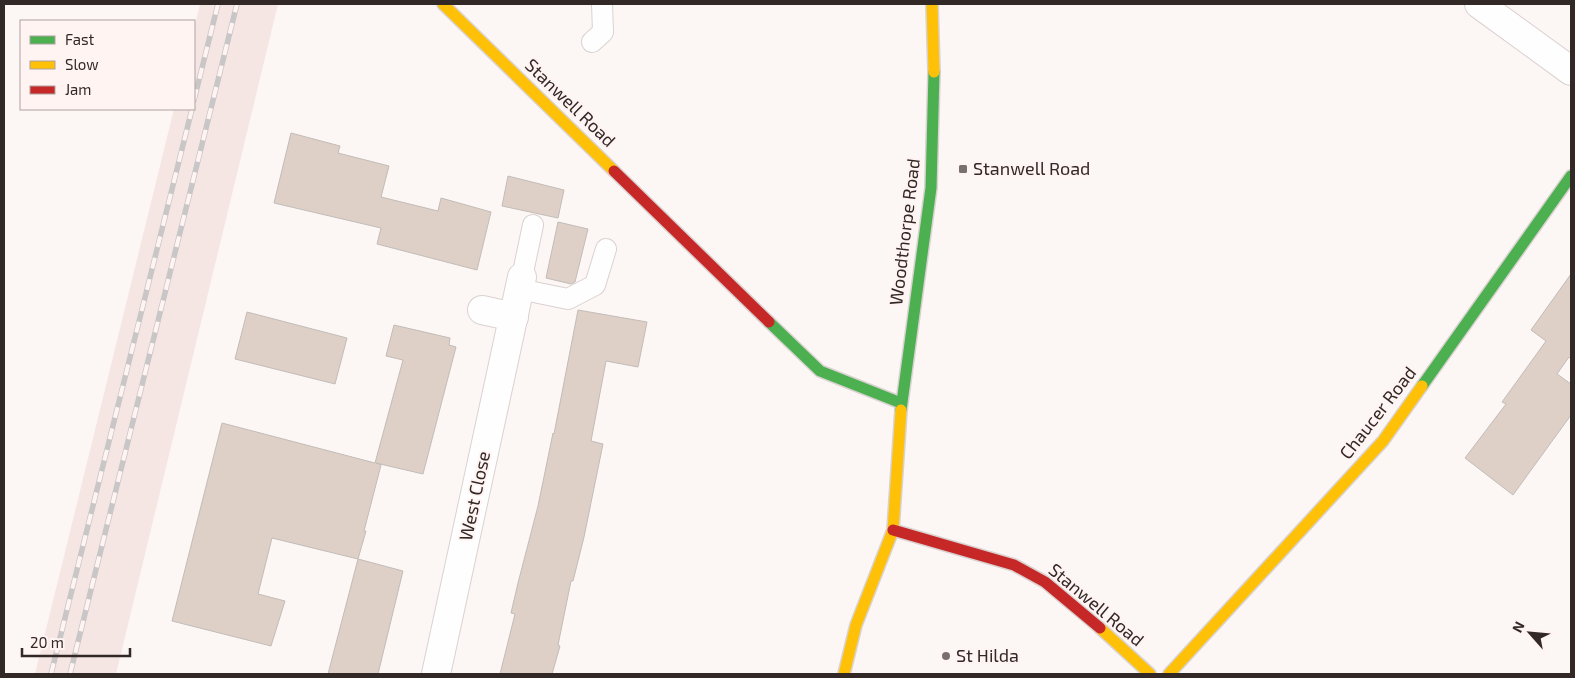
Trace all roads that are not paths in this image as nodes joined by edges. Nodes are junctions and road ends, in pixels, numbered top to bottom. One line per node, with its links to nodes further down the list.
1 (442, 4): 13 (street, Stanwell Road)
2 (602, 4): 5 (lane)
3 (932, 4): 13 (street, Woodthorpe Road)
4 (1479, 4): 6 (street)
5 (592, 42)
6 (1571, 71)
7 (1571, 176): 18 (street, Chaucer Road)
8 (533, 224): 10 (lane)
9 (606, 249): 10 (lane)
10 (521, 283): 12 (street, West Close)
11 (482, 310): 12 (street)
12 (514, 317): 15 (street, West Close)
13 (901, 402): 14 (street)
14 (893, 530): 16 (street); 17 (street, Stanwell Road)
15 (436, 674)
16 (844, 674)
17 (1150, 674)
18 (1169, 674)

